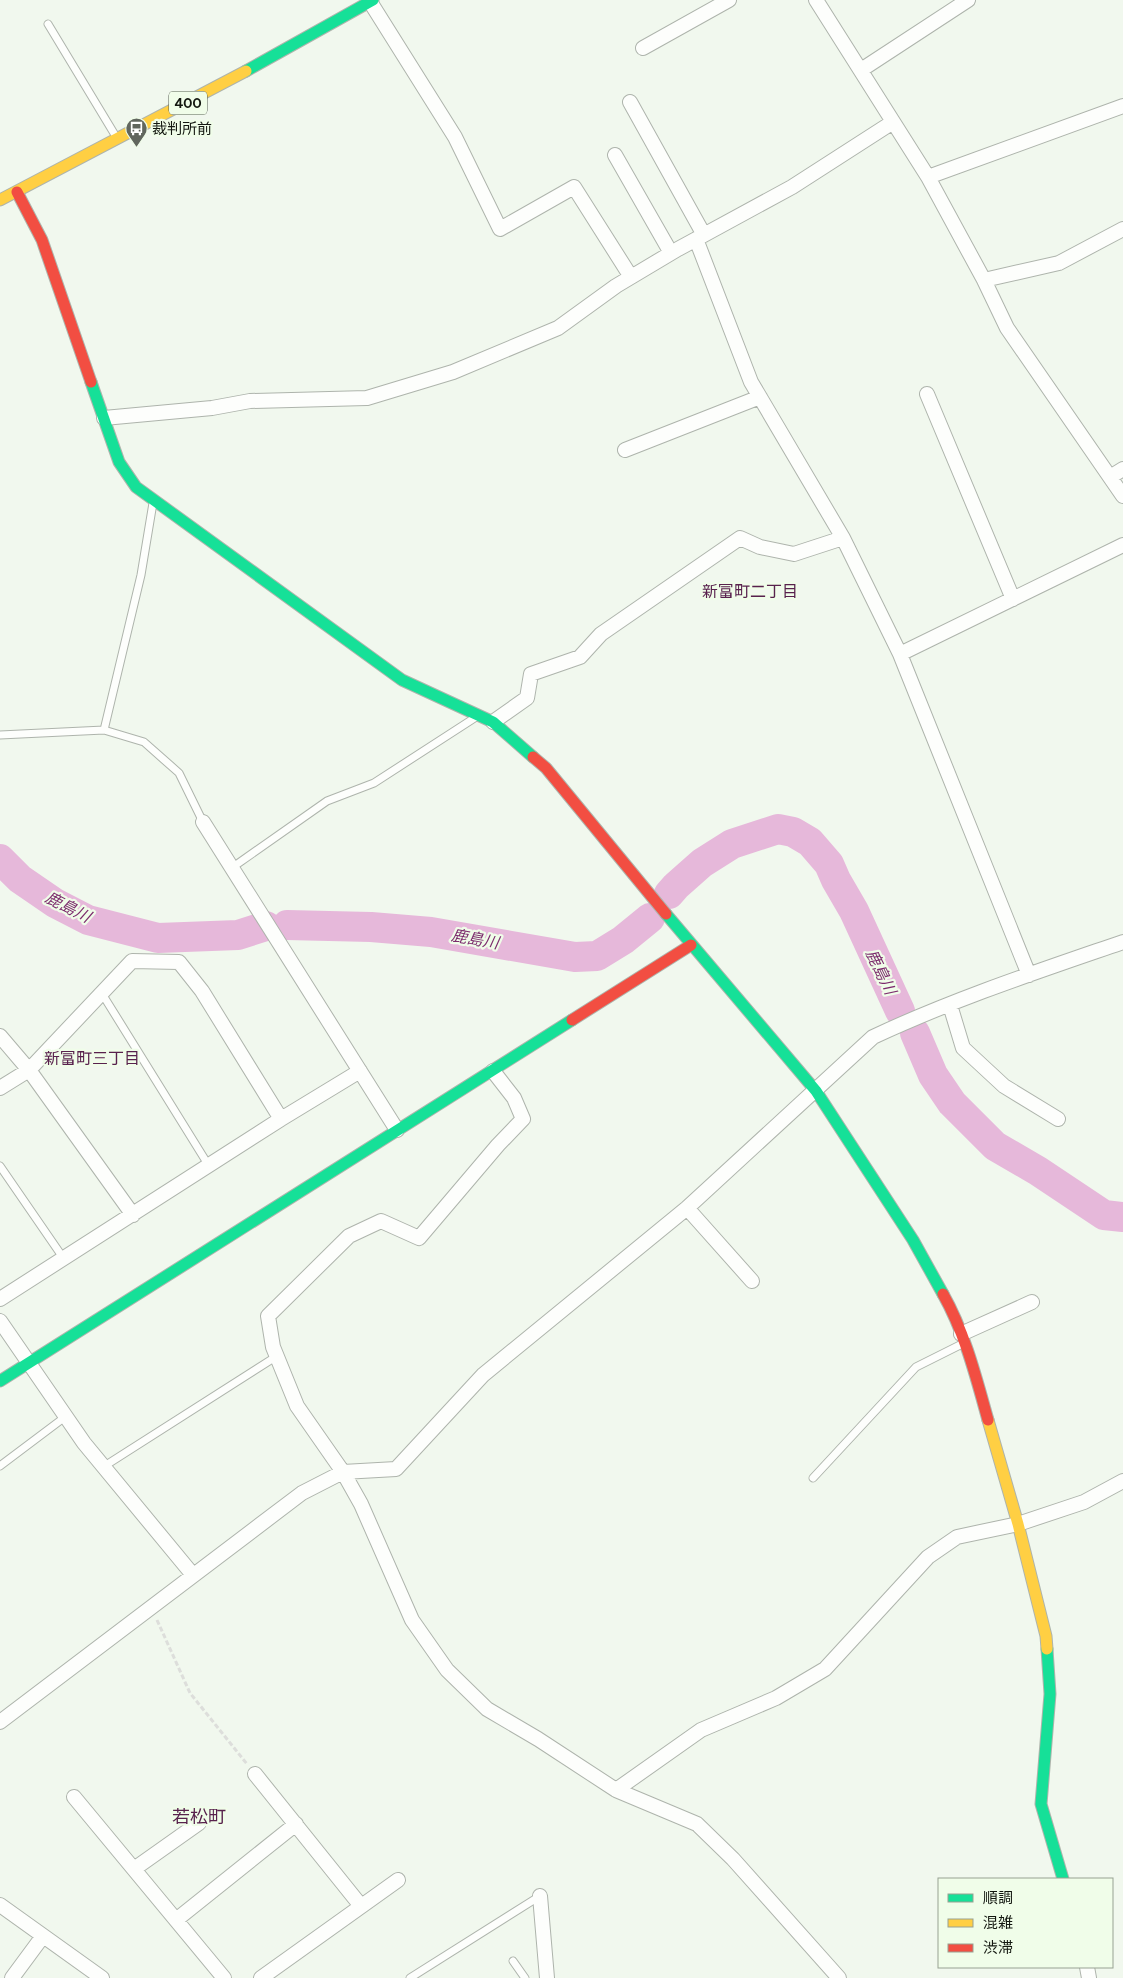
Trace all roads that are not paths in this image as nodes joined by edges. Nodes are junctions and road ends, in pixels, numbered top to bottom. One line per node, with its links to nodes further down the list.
1 (729, 0): 6 (street)
2 (816, 0): 7 (street)
3 (968, 0): 7 (street)
4 (371, 1): 11 (main road, 400); 19 (street)
5 (48, 24): 11 (lane)
6 (643, 48)
7 (862, 70): 10 (street)
8 (630, 102): 17 (street)
9 (1123, 106): 13 (street)
10 (893, 122): 13 (street); 17 (street)
11 (119, 141): 14 (main road, 400)
12 (615, 155): 18 (street)
13 (928, 177): 20 (street)
14 (17, 192): 15 (main road, 400); 23 (main road)
15 (0, 200)
16 (1123, 229): 20 (street)
17 (700, 237): 18 (street); 22 (street)
18 (671, 253): 19 (street)
19 (631, 277): 23 (street)
20 (984, 280): 26 (street)
21 (927, 394): 31 (street)
22 (760, 397): 24 (street); 29 (street)
23 (104, 418): 28 (main road)
24 (625, 450)
25 (1123, 469): 26 (street)
26 (1110, 477): 27 (street)
27 (1123, 496)
28 (154, 500): 33 (main road); 35 (lane)
29 (843, 538): 32 (street); 34 (street)
30 (1123, 545): 31 (street)
31 (1012, 599): 32 (street)
32 (900, 654): 41 (street)
33 (478, 716): 34 (main road); 38 (lane)
34 (493, 722): 40 (main road)
35 (104, 730): 36 (lane); 37 (lane)
36 (0, 736)
37 (204, 822): 38 (street)
38 (233, 867): 46 (street)
39 (1123, 942): 41 (street)
40 (691, 946): 47 (main road); 49 (main road)
41 (1029, 975): 43 (street)
42 (101, 992): 45 (street); 50 (street); 54 (lane)
43 (950, 1005): 49 (street); 51 (street)
44 (0, 1036): 45 (street)
45 (29, 1070): 48 (street); 56 (street)
46 (360, 1071): 50 (street); 52 (street)
47 (493, 1072): 52 (main road); 63 (street)
48 (0, 1088)
49 (816, 1091): 55 (street); 62 (main road)
50 (281, 1118): 54 (street)
51 (1058, 1119)
52 (397, 1130): 64 (main road)
53 (0, 1166): 57 (lane)
54 (209, 1166): 56 (street)
55 (687, 1208): 58 (street); 69 (street)
56 (133, 1216): 57 (street)
57 (64, 1259): 59 (street)
58 (752, 1281)
59 (0, 1299)
60 (1032, 1302): 62 (street)
61 (0, 1320): 64 (street)
62 (963, 1339): 70 (lane); 72 (main road)
63 (277, 1356): 68 (lane); 69 (street)
64 (27, 1362): 65 (main road); 66 (street)
65 (0, 1381)
66 (65, 1416): 67 (lane); 68 (street)
67 (0, 1466)
68 (103, 1467): 73 (street)
69 (343, 1472): 73 (street); 76 (street)
70 (812, 1478)
71 (1123, 1481): 72 (street)
72 (1018, 1524): 76 (street); 81 (main road)
73 (193, 1575): 74 (street)
74 (0, 1722)
75 (255, 1774): 79 (street)
76 (616, 1790): 96 (street)
77 (74, 1797): 80 (street)
78 (199, 1824): 80 (street)
79 (296, 1824): 85 (street); 86 (street)
80 (134, 1869): 86 (street)
81 (1063, 1878)
82 (398, 1880): 85 (street)
83 (540, 1896): 93 (lane); 95 (street)
84 (0, 1906): 87 (street)
85 (361, 1906): 92 (street)
86 (176, 1920): 91 (street)
87 (43, 1936): 89 (street); 90 (street)
88 (513, 1961): 94 (lane)
89 (15, 1977)
90 (102, 1978)
91 (224, 1978)
92 (261, 1978)
93 (410, 1978)
94 (525, 1978)
95 (547, 1978)
96 (839, 1978)

